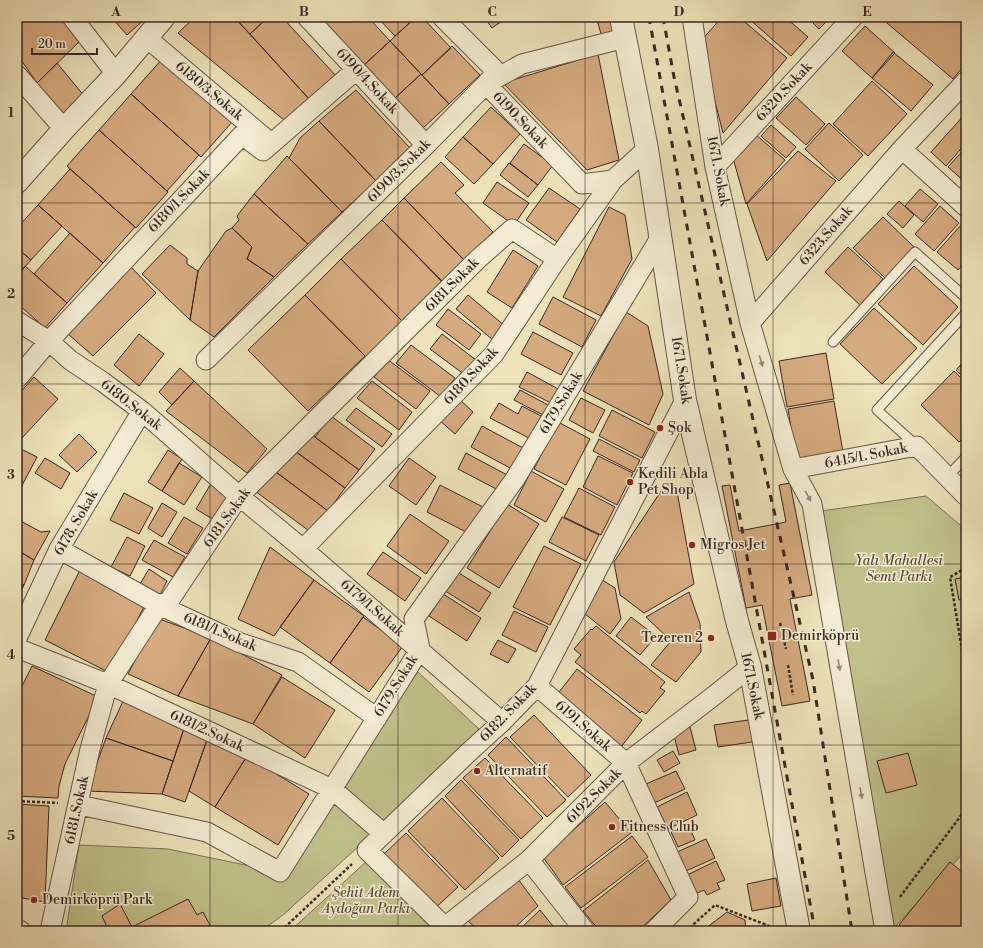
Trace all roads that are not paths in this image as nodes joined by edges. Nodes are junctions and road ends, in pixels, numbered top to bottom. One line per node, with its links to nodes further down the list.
1 (72, 17): 11 (street)
2 (164, 17): 8 (street)
3 (307, 17): 10 (street, 6190/4.Sokak)
4 (442, 17): 13 (street, 6190.Sokak)
5 (621, 17): 9 (street, 1671.Sokak)
6 (853, 17): 20 (street, 6320.Sokak)
7 (693, 18): 20 (street, 1671. Sokak)
8 (147, 38): 11 (street); 16 (street, 6180/3.Sokak)
9 (625, 38): 13 (street, 6190/3.Sokak); 18 (street, 1671.Sokak)
10 (356, 70): 16 (street); 17 (street, 6190/4.Sokak)
11 (116, 74): 15 (street)
12 (17, 75): 15 (street)
13 (486, 84): 17 (street, 6190/3.Sokak); 21 (street, 6190.Sokak)
14 (965, 84): 19 (street, 6323.Sokak)
15 (64, 129): 22 (street)
16 (272, 143): 30 (street, 6180/1.Sokak)
17 (426, 145): 32 (street, 6190/3.Sokak)
18 (647, 149): 21 (street, 6180.Sokak); 24 (street, 1671.Sokak)
19 (902, 149): 23 (street); 29 (street, 6323.Sokak)
20 (715, 166): 29 (street, 1671. Sokak)
21 (612, 180): 25 (street, 6180.Sokak)
22 (17, 182)
23 (966, 207)
24 (660, 238): 34 (street, 1671.Sokak); 47 (street, 6179.Sokak)
25 (557, 259): 40 (street, 6181.Sokak); 43 (street, 6180.Sokak)
26 (966, 298): 31 (lane)
27 (966, 313): 36 (lane)
28 (17, 321): 30 (street, 6180.Sokak)
29 (750, 323): 38 (street, one-way to 38)
30 (49, 341): 33 (street, 6180/1.Sokak); 35 (street, 6180.Sokak)
31 (833, 342)
32 (206, 360)
33 (17, 379)
34 (685, 400): 48 (street, 1671.Sokak); 50 (street, 6182. Sokak)
35 (142, 411): 40 (street, 6180.Sokak); 42 (street, 6178. Sokak)
36 (917, 446): 38 (street, 6415/1. Sokak); 39 (street, 6415/1. Sokak)
37 (966, 457): 39 (lane)
38 (793, 469): 58 (street, one-way to 58)
39 (947, 477): 41 (street, 6415/1. Sokak)
40 (239, 496): 43 (street, 6179/1.Sokak); 44 (street, 6181.Sokak)
41 (966, 496)
42 (59, 549): 44 (street, 6181/1.Sokak); 45 (street, 6178. Sokak)
43 (303, 549): 47 (street, 6179/1.Sokak)
44 (159, 605): 49 (street, 6181.Sokak); 51 (street, 6181/1.Sokak)
45 (17, 638)
46 (17, 648): 49 (street, 6181/2.Sokak)
47 (420, 649): 51 (street, 6179.Sokak); 52 (street, 6179/1.Sokak)
48 (750, 667): 53 (street, 6192.Sokak); 65 (street, 1671.Sokak)
49 (108, 684): 54 (street, 6181/2.Sokak); 55 (street, 6181.Sokak)
50 (537, 686): 52 (street, 6182. Sokak); 53 (street, 6191.Sokak)
51 (376, 718): 54 (street, 6179.Sokak)
52 (502, 722): 56 (street, 6182. Sokak)
53 (626, 763): 57 (street, 6192.Sokak); 64 (street, 6191.Sokak)
54 (332, 789): 55 (street, 6179.Sokak); 56 (street, 6181/2.Sokak)
55 (79, 804): 62 (street, 6181.Sokak)
56 (384, 834): 60 (street, 6182. Sokak)
57 (530, 860): 60 (street, 6192.Sokak); 63 (street)
58 (887, 927)
59 (17, 929): 61 (street)
60 (446, 930)
61 (21, 931)
62 (50, 931)
63 (585, 931)
64 (654, 931)
65 (799, 931)

